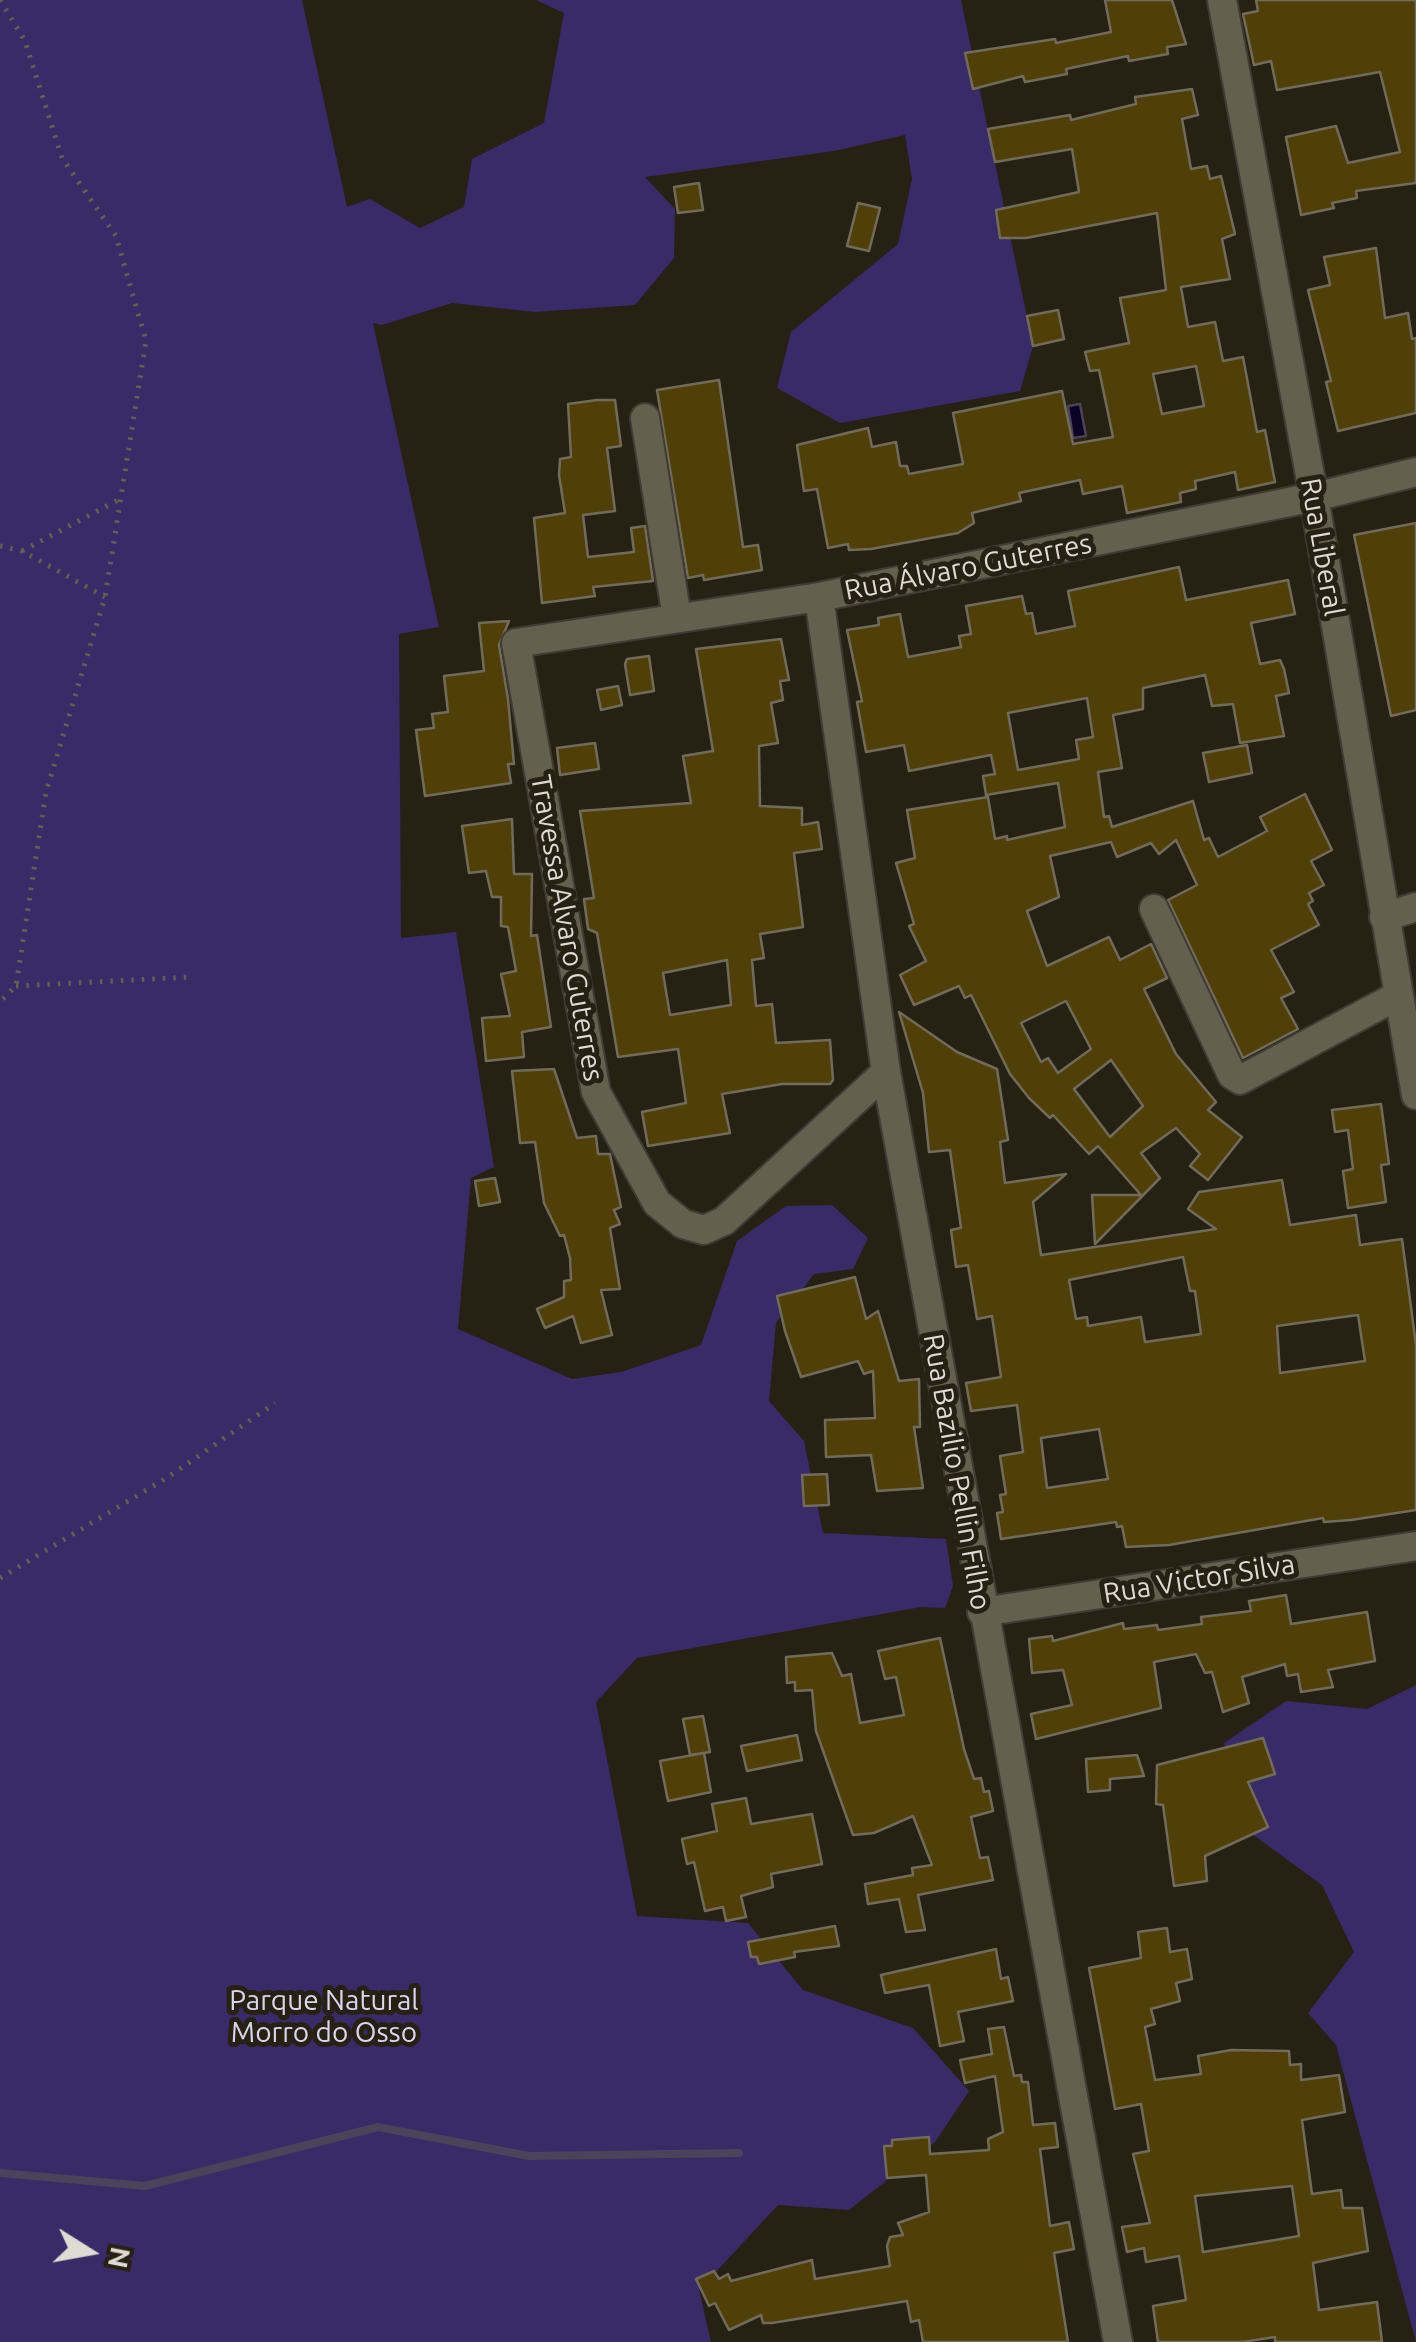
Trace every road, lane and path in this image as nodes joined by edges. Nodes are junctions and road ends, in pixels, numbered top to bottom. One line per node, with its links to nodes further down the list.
1 (0, 0): 6 (path)
2 (1222, 0): 5 (street, Rua Liberal)
3 (645, 418): 11 (street)
4 (1416, 472): 5 (street, Rua Álvaro Guterres)
5 (1314, 497): 10 (street, Rua Álvaro Guterres); 15 (street, Rua Liberal)
6 (120, 499): 8 (path); 9 (path)
7 (0, 546): 8 (path)
8 (22, 551): 9 (path)
9 (105, 597): 17 (path)
10 (819, 597): 11 (street, Rua Álvaro Guterres); 20 (street, Rua Bazilio Pellin Filho)
11 (677, 618): 12 (street, Rua Álvaro Guterres)
12 (516, 643): 20 (street, Travessa Alvaro Guterres)
13 (1416, 906): 15 (street)
14 (1154, 909): 18 (street)
15 (1384, 917): 18 (street, Rua Liberal)
16 (190, 977): 17 (path)
17 (16, 986): 19 (path)
18 (1397, 996): 21 (street, Rua Liberal)
19 (0, 1002)
20 (886, 1072): 25 (street, Rua Bazilio Pellin Filho)
21 (1416, 1095)
22 (275, 1402): 24 (path)
23 (1416, 1546): 25 (street, Rua Victor Silva)
24 (0, 1578)
25 (982, 1612): 26 (street, Rua Bazilio Pellin Filho)
26 (1118, 2342)

